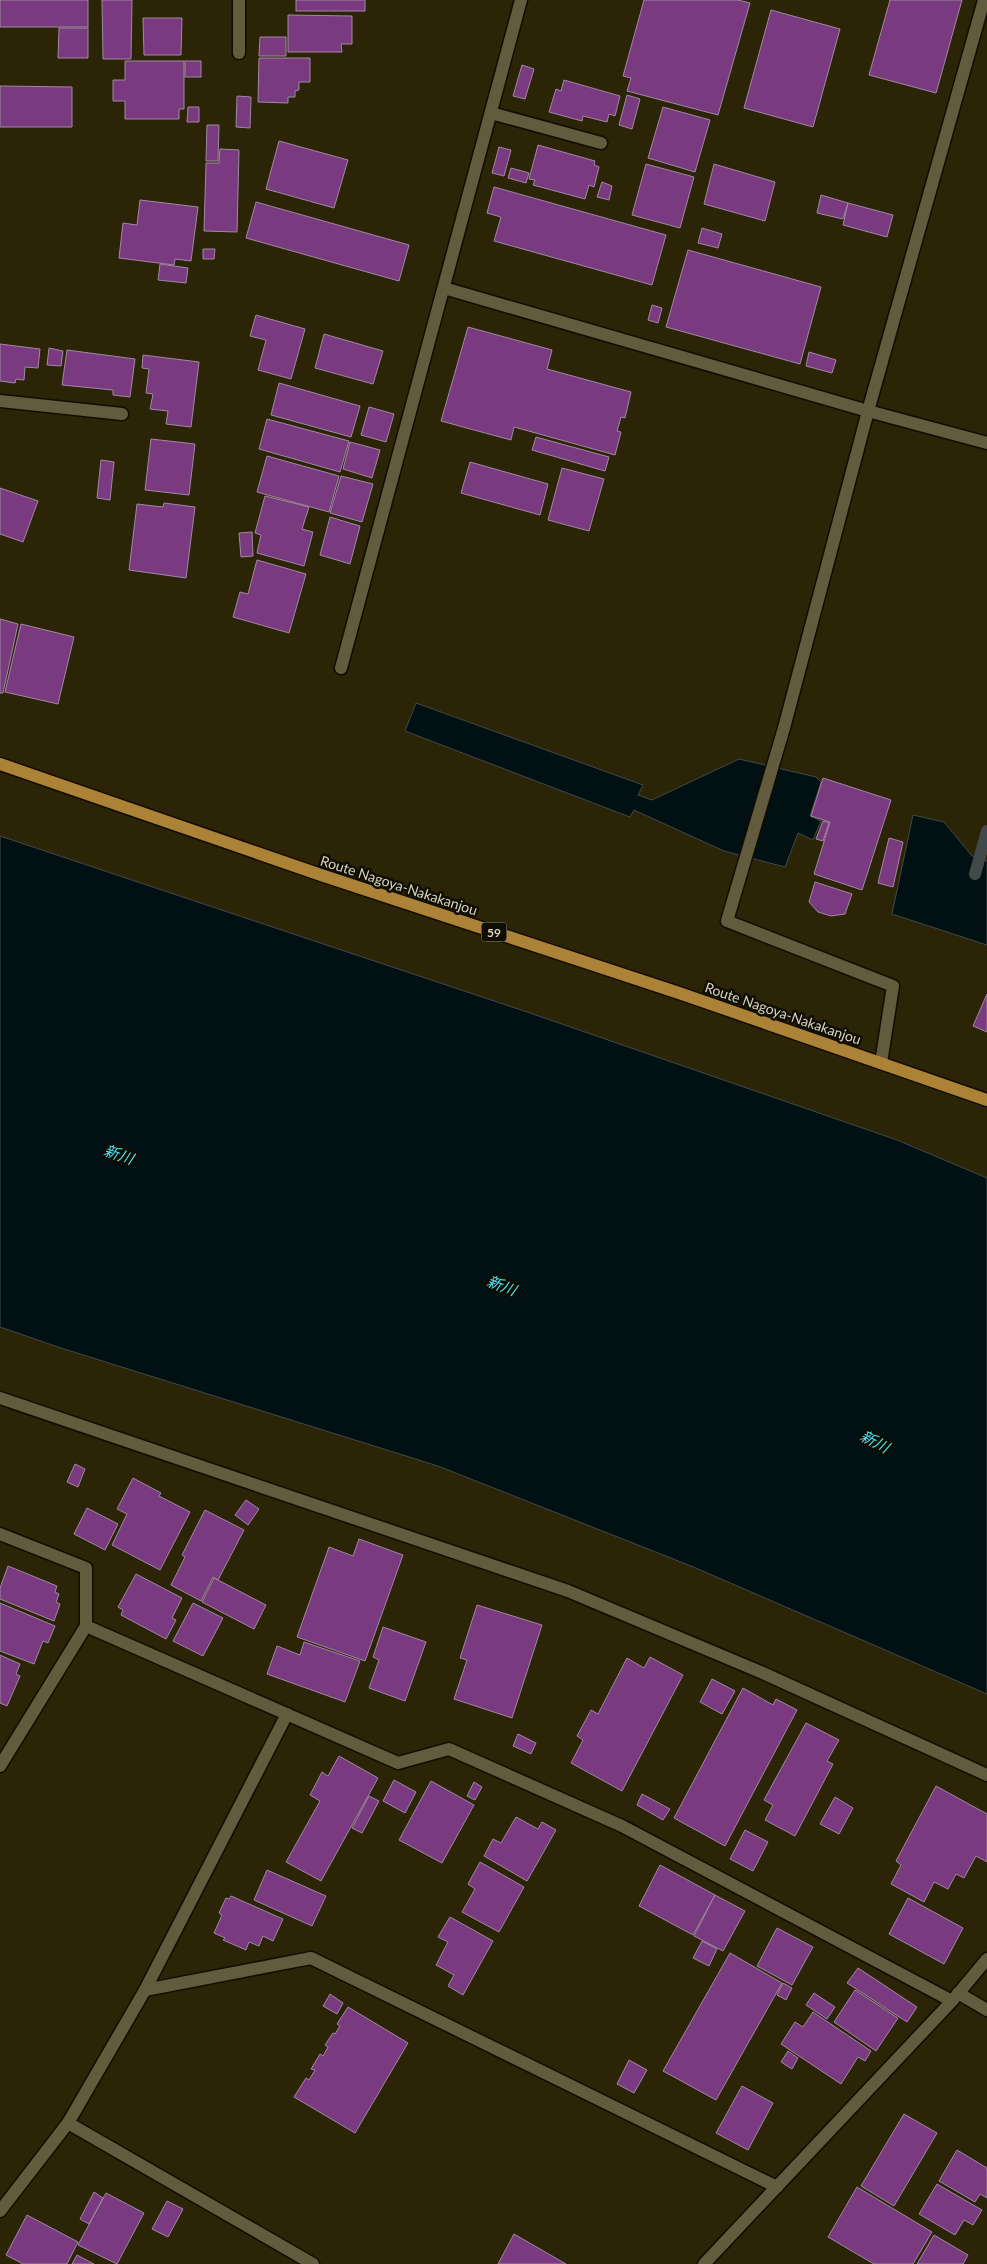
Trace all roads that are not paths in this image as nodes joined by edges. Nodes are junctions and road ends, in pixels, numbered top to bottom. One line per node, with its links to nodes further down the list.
1 (239, 0): 4 (street)
2 (521, 0): 5 (street)
3 (984, 0): 9 (street)
4 (239, 53)
5 (491, 113): 6 (street); 7 (street)
6 (601, 143)
7 (444, 288): 9 (street); 12 (street)
8 (0, 401): 10 (street)
9 (868, 411): 11 (street); 14 (street)
10 (122, 414)
11 (987, 444)
12 (341, 668)
13 (0, 764): 14 (main road, Route Nagoya-Nakakanjou / 59)
14 (881, 1063): 15 (main road, Route Nagoya-Nakakanjou / 59)
15 (987, 1100)
16 (0, 1398): 21 (street)
17 (0, 1534): 18 (street)
18 (86, 1626): 19 (street); 20 (street)
19 (287, 1714): 23 (street); 24 (street)
20 (0, 1766)
21 (987, 1775)
22 (987, 1959): 24 (street)
23 (145, 1990): 26 (street); 27 (street)
24 (955, 1997): 25 (street); 27 (street)
25 (987, 2010)
26 (68, 2123): 28 (street); 29 (street)
27 (777, 2187): 30 (street)
28 (0, 2211)
29 (313, 2264)
30 (704, 2264)

